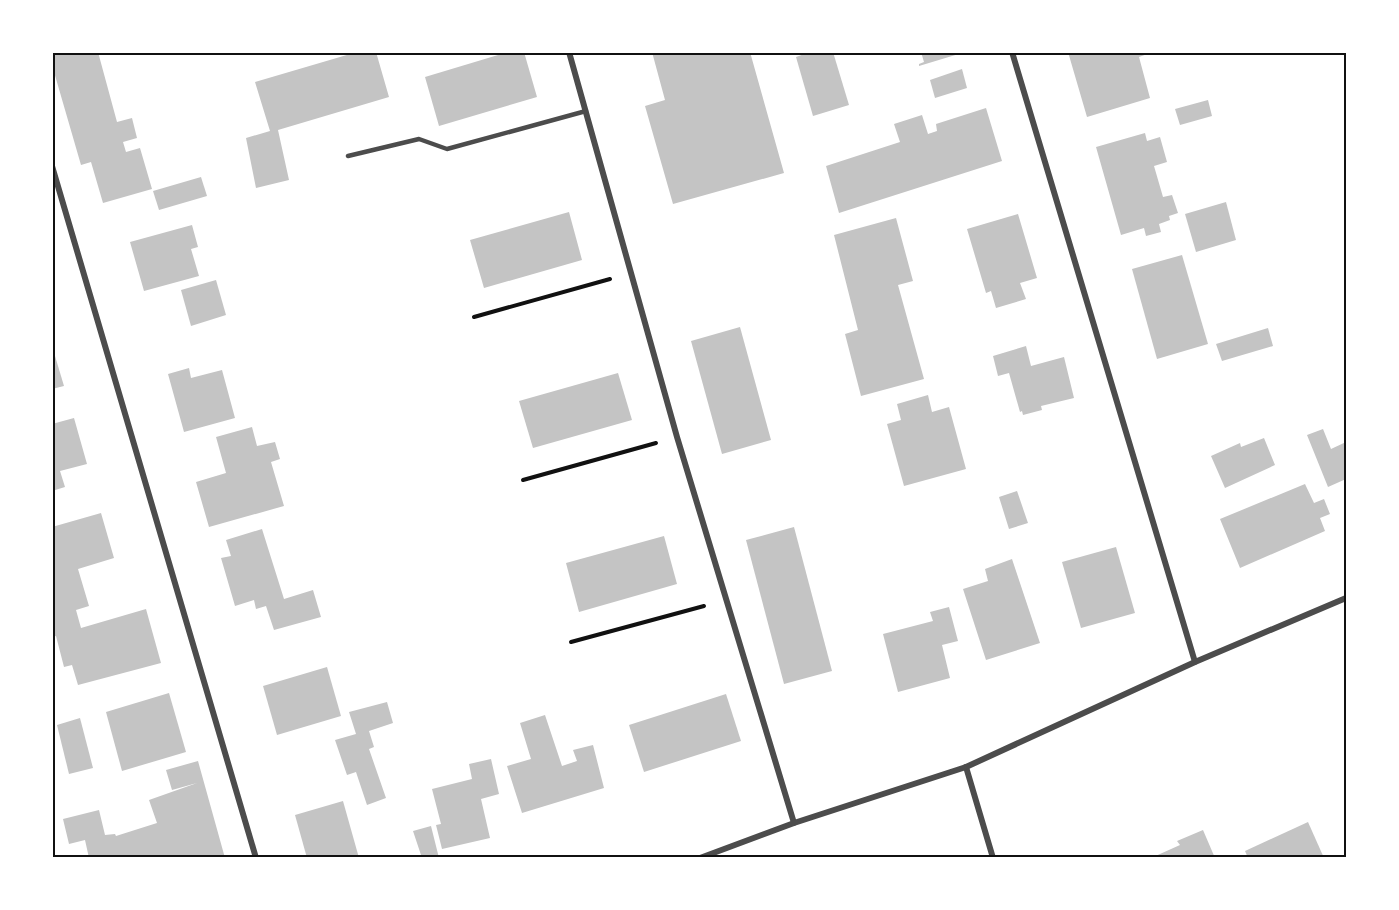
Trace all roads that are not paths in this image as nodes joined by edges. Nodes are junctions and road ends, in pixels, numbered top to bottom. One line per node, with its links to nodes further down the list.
1 (569, 52): 3 (street)
2 (1012, 52): 7 (street)
3 (586, 111): 4 (lane); 9 (street)
4 (348, 156)
5 (52, 166): 10 (street)
6 (1347, 598): 7 (street)
7 (1196, 662): 8 (street)
8 (966, 767): 9 (street); 12 (street)
9 (794, 824): 11 (street)
10 (256, 858)
11 (700, 858)
12 (993, 858)

